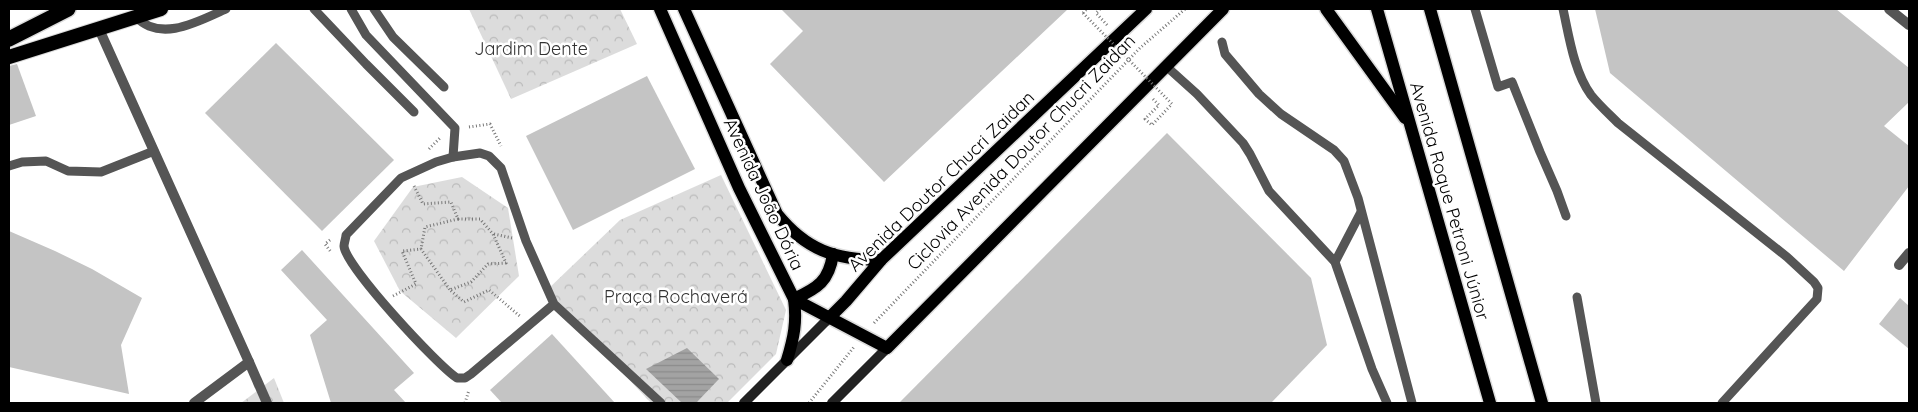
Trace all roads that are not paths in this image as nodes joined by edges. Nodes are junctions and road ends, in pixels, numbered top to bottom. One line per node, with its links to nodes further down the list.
1 (68, 9): 20 (highway)
2 (162, 9): 17 (highway)
3 (226, 9): 17 (lane)
4 (314, 9): 25 (lane)
5 (351, 9): 28 (lane)
6 (374, 9): 24 (lane)
7 (660, 9): 38 (main road, Avenida João Dória)
8 (684, 9): 33 (main road, Avenida João Dória)
9 (1146, 9): 34 (main road, Avenida Doutor Chucri Zaidan)
10 (1223, 9): 23 (main road)
11 (1326, 9): 26 (main road)
12 (1376, 9): 26 (main road, Avenida Roque Petroni Júnior)
13 (1430, 9): 52 (main road, Avenida Roque Petroni Júnior)
14 (1475, 9): 31 (lane)
15 (1563, 9): 54 (lane)
16 (1890, 9): 18 (street)
17 (136, 17): 19 (highway)
18 (1909, 25)
19 (99, 29): 22 (highway); 27 (street)
20 (9, 39)
21 (1222, 42): 30 (lane)
22 (9, 57)
23 (1167, 67): 35 (lane); 41 (main road)
24 (444, 87)
25 (414, 112)
26 (1410, 126): 51 (main road, Avenida Roque Petroni Júnior)
27 (154, 151): 29 (lane); 43 (street)
28 (453, 157): 39 (lane); 39 (lane)
29 (9, 166)
30 (1361, 212): 35 (lane); 50 (lane)
31 (1566, 216)
32 (1909, 253): 36 (street)
33 (833, 254): 34 (main road, Avenida João Dória); 38 (main road)
34 (881, 260): 40 (main road, Avenida Doutor Chucri Zaidan)
35 (1335, 262): 49 (lane)
36 (1899, 265)
37 (1577, 297): 53 (lane)
38 (794, 299): 40 (main road, Avenida João Dória); 42 (main road)
39 (554, 304): 46 (lane)
40 (830, 317): 41 (main road, Avenida João Dória); 42 (main road, Avenida Doutor Chucri Zaidan)
41 (887, 348): 48 (main road)
42 (788, 360): 47 (main road, Avenida Doutor Chucri Zaidan)
43 (249, 362): 44 (street); 45 (street)
44 (194, 403)
45 (267, 403)
46 (661, 403)
47 (744, 403)
48 (832, 403)
49 (1387, 403)
50 (1412, 403)
51 (1490, 403)
52 (1542, 403)
53 (1596, 403)
54 (1722, 403)

